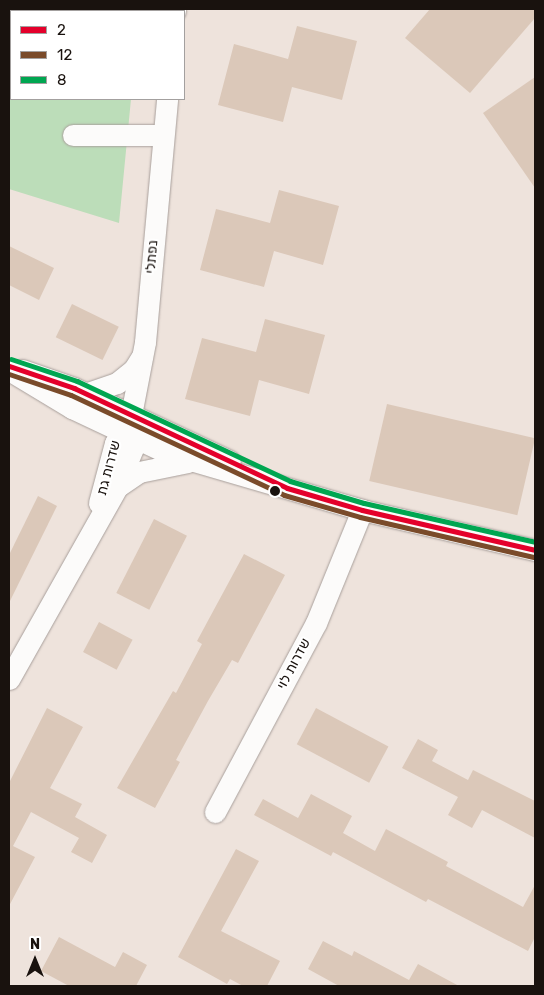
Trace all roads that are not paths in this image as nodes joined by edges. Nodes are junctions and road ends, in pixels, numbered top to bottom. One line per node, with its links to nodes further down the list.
1 (167, 100): 3 (street, נפתלי)
2 (73, 135): 3 (street)
3 (163, 135): 4 (street, נפתלי)
4 (143, 353): 7 (street); 8 (street, נפתלי)
5 (9, 366): 7 (street)
6 (9, 370): 8 (street)
7 (85, 394): 8 (street)
8 (129, 429): 9 (street); 10 (street, שדרות גת); 11 (street); 13 (street, שדרות גת)
9 (192, 461): 10 (street); 11 (street)
10 (117, 487): 13 (street, שדרות גת)
11 (286, 488): 12 (street)
12 (362, 510): 14 (street); 16 (street, שדרות לוי)
13 (91, 532): 15 (street, שדרות גת)
14 (535, 550)
15 (9, 679)
16 (215, 812)

